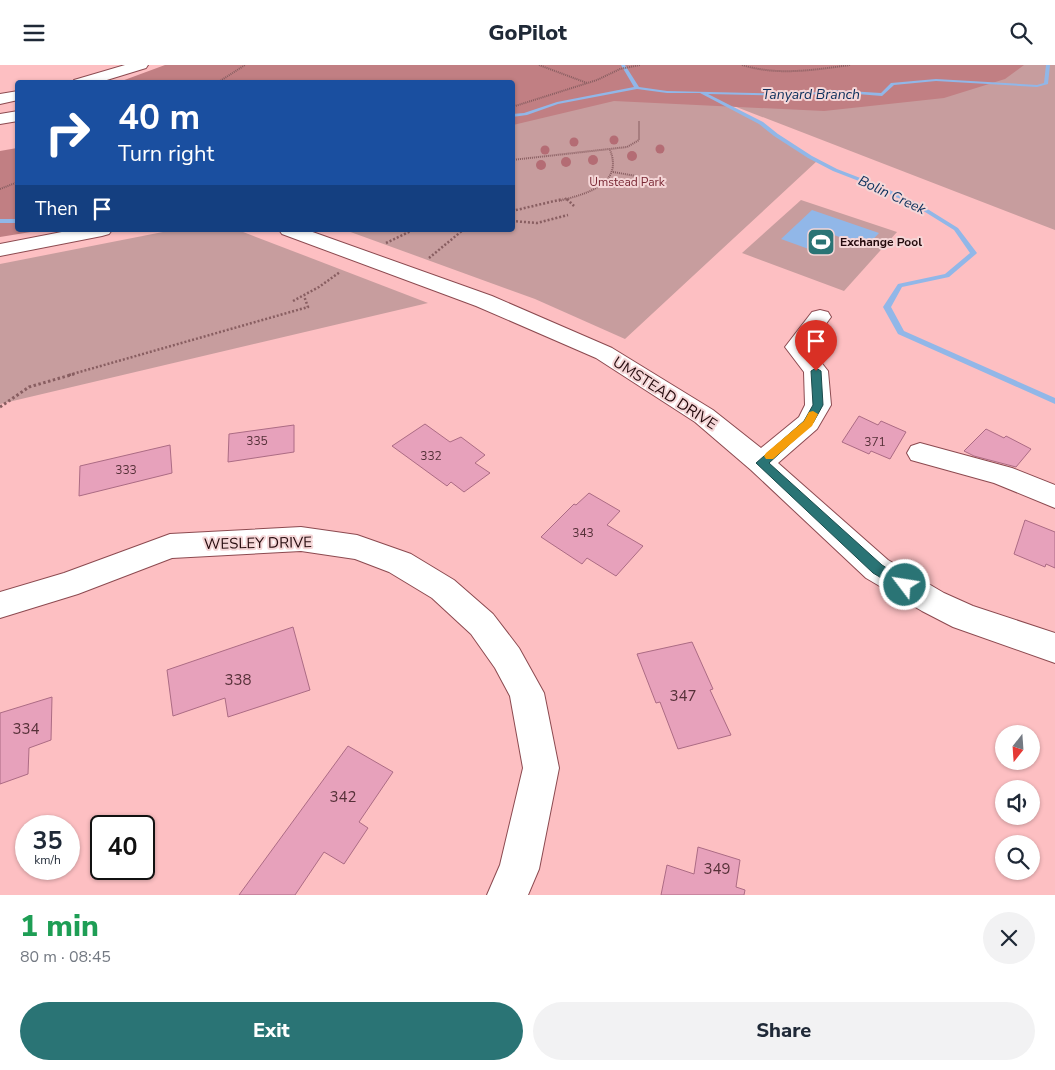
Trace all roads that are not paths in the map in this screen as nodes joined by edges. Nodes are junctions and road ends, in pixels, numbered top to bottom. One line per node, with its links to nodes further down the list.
1 (141, 65): 2 (street)
2 (89, 80)
3 (15, 96): 4 (street)
4 (0, 99)
5 (15, 116): 6 (street)
6 (0, 119)
7 (92, 232): 9 (street)
8 (294, 232): 12 (street, UMSTEAD DRIVE)
9 (0, 250)
10 (820, 317): 12 (street)
11 (920, 453): 13 (street)
12 (762, 463): 15 (street, UMSTEAD DRIVE)
13 (1055, 497)
14 (0, 605): 16 (street, WESLEY DRIVE)
15 (1055, 648)
16 (507, 895)

